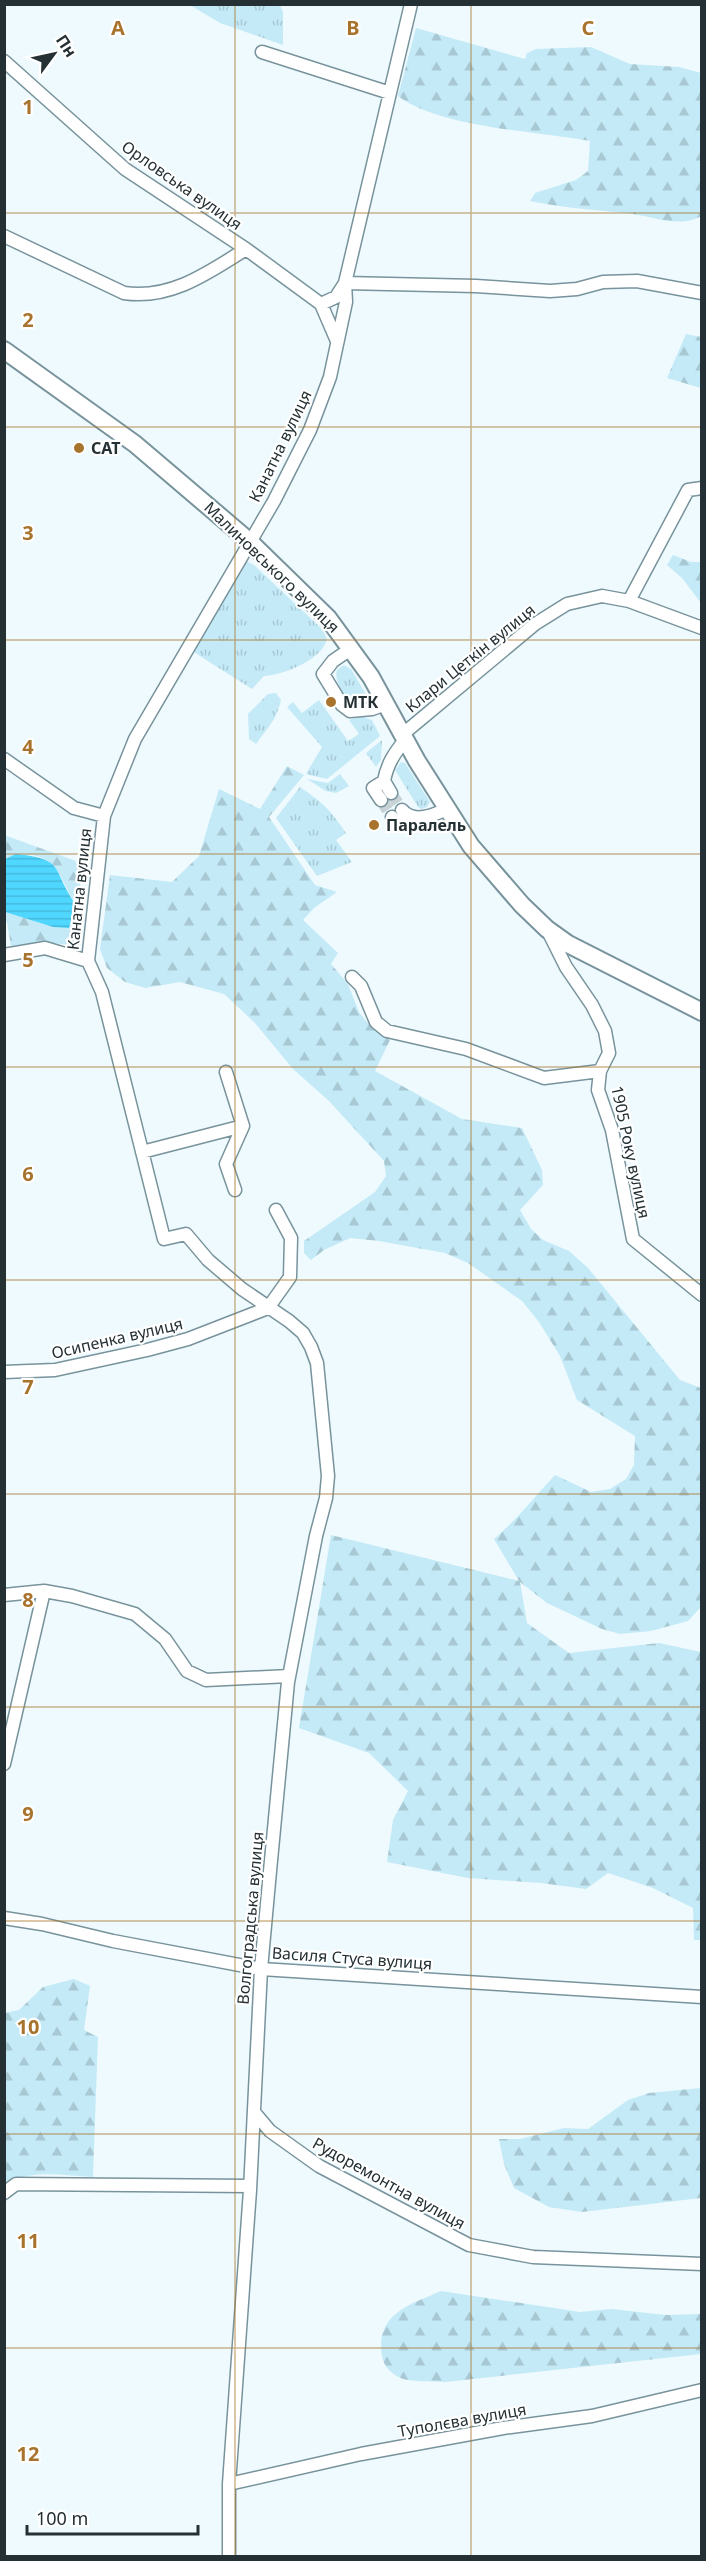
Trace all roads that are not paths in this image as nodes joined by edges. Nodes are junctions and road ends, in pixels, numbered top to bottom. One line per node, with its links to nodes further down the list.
1 (411, 4): 4 (street, Канатна вулиця)
2 (262, 52): 4 (street)
3 (4, 60): 6 (street, Орловська вулиця)
4 (390, 93): 7 (street, Канатна вулиця)
5 (4, 236): 6 (street)
6 (246, 249): 9 (street, Орловська вулиця)
7 (345, 283): 8 (street); 9 (street); 10 (street, Канатна вулиця)
8 (702, 293)
9 (321, 304): 10 (street)
10 (337, 341): 13 (street, Канатна вулиця)
11 (4, 350): 13 (main road, Малиновського вулиця)
12 (702, 488): 14 (street)
13 (249, 541): 16 (main road, Малиновського вулиця); 23 (street, Канатна вулиця)
14 (629, 602): 15 (street, Клари Цеткін вулиця); 18 (street, Клари Цеткін вулиця)
15 (702, 628)
16 (352, 648): 17 (main road, Малиновського вулиця); 17 (street)
17 (386, 704): 18 (main road, Малиновського вулиця)
18 (404, 737): 20 (street, Клари Цеткін вулиця); 21 (main road, Малиновського вулиця)
19 (4, 759): 23 (street)
20 (386, 796)
21 (447, 809): 22 (street); 24 (main road, Малиновського вулиця)
22 (397, 813)
23 (104, 816): 26 (street, Канатна вулиця)
24 (547, 929): 28 (main road, Малиновського вулиця); 29 (street, 1905 Року вулиця)
25 (4, 955): 26 (street, Канатна вулиця)
26 (88, 961): 32 (street, Канатна вулиця)
27 (352, 977): 29 (street)
28 (702, 1012)
29 (600, 1071): 35 (street, 1905 Року вулиця)
30 (226, 1072): 31 (street)
31 (243, 1126): 32 (street); 33 (street)
32 (142, 1152): 36 (street, Канатна вулиця)
33 (235, 1190)
34 (276, 1210): 36 (street)
35 (702, 1295)
36 (268, 1308): 37 (street, Осипенка вулиця); 40 (street, Волгоградська вулиця)
37 (4, 1372)
38 (44, 1591): 39 (street); 40 (street); 41 (street)
39 (4, 1595)
40 (289, 1676): 43 (street, Волгоградська вулиця)
41 (4, 1764)
42 (4, 1918): 43 (street, Василя Стуса вулиця)
43 (261, 1969): 44 (street, Василя Стуса вулиця); 45 (street, Волгоградська вулиця)
44 (702, 1997)
45 (254, 2112): 46 (street, Волгоградська вулиця); 48 (street, Рудоремонтна вулиця)
46 (250, 2186): 47 (street); 50 (street, Волгоградська вулиця)
47 (4, 2193)
48 (702, 2264)
49 (702, 2390): 50 (street, Туполєва вулиця)
50 (229, 2484): 51 (street, Волгоградська вулиця)
51 (229, 2556)

